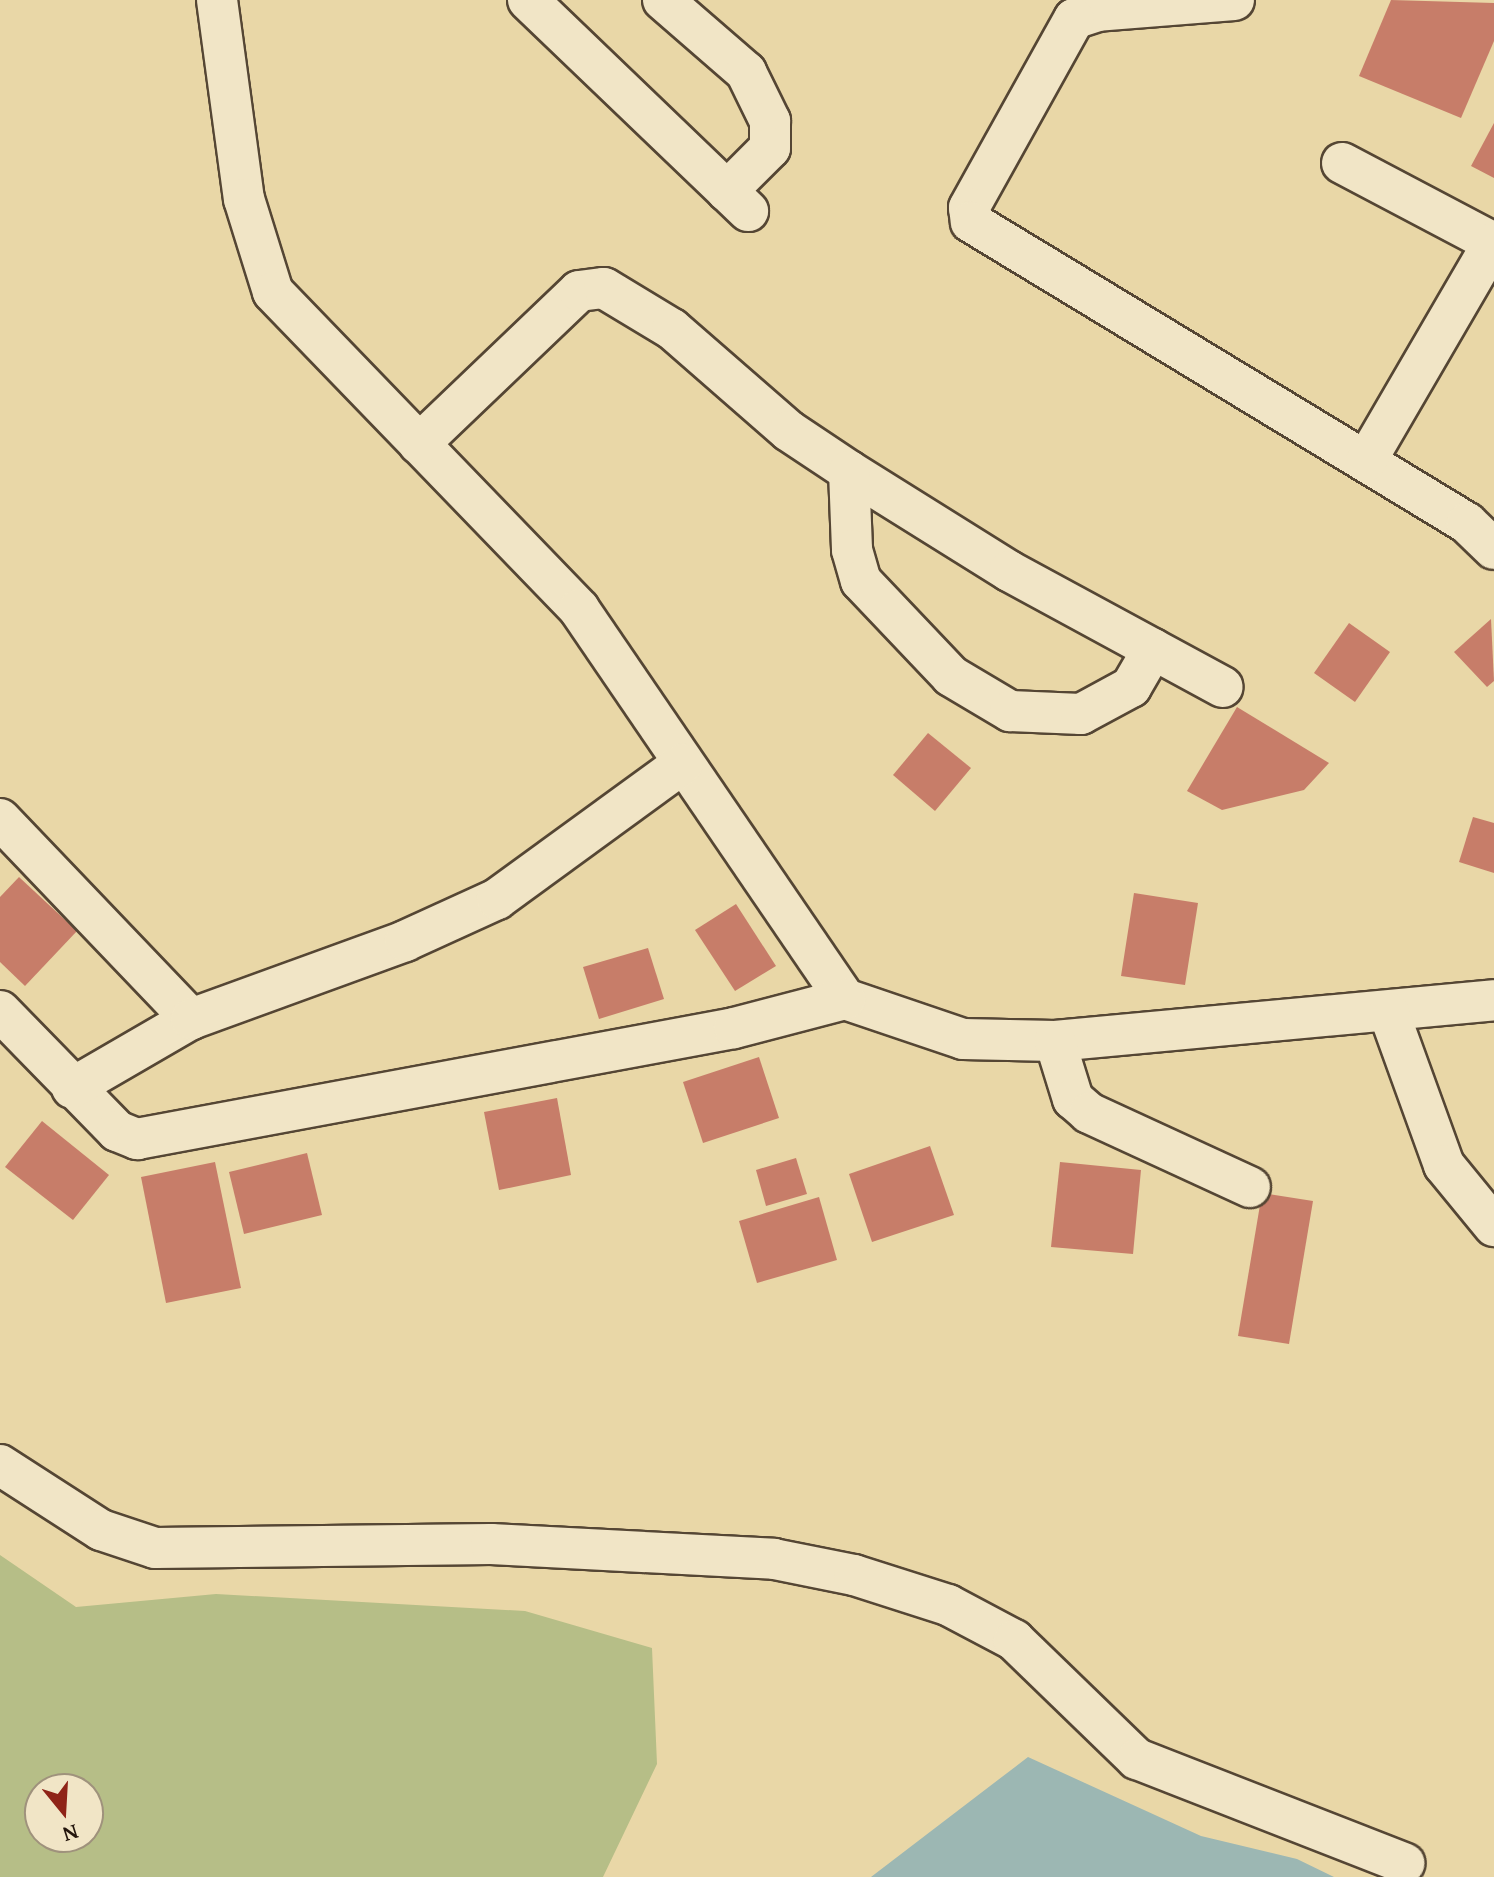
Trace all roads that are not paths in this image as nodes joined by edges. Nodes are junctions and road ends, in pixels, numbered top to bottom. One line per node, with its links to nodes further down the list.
1 (217, 0): 7 (street)
2 (528, 0): 3 (street)
3 (663, 0)
4 (1234, 0): 8 (street)
5 (1342, 163): 6 (street)
6 (1494, 243): 8 (street)
7 (419, 444): 9 (street); 13 (street)
8 (1366, 461): 10 (street)
9 (849, 471): 11 (street); 11 (street)
10 (1494, 549)
11 (1153, 649): 12 (street)
12 (1223, 687)
13 (682, 764): 15 (street); 19 (street)
14 (0, 819): 19 (street)
15 (845, 999): 20 (street); 21 (street)
16 (1494, 1000): 18 (street)
17 (0, 1011): 21 (street)
18 (1389, 1013): 20 (street); 23 (street)
19 (191, 1019): 21 (street)
20 (1055, 1041): 22 (street)
21 (72, 1088)
22 (1250, 1187)
23 (1494, 1226)
24 (0, 1465): 25 (street)
25 (1404, 1863)

